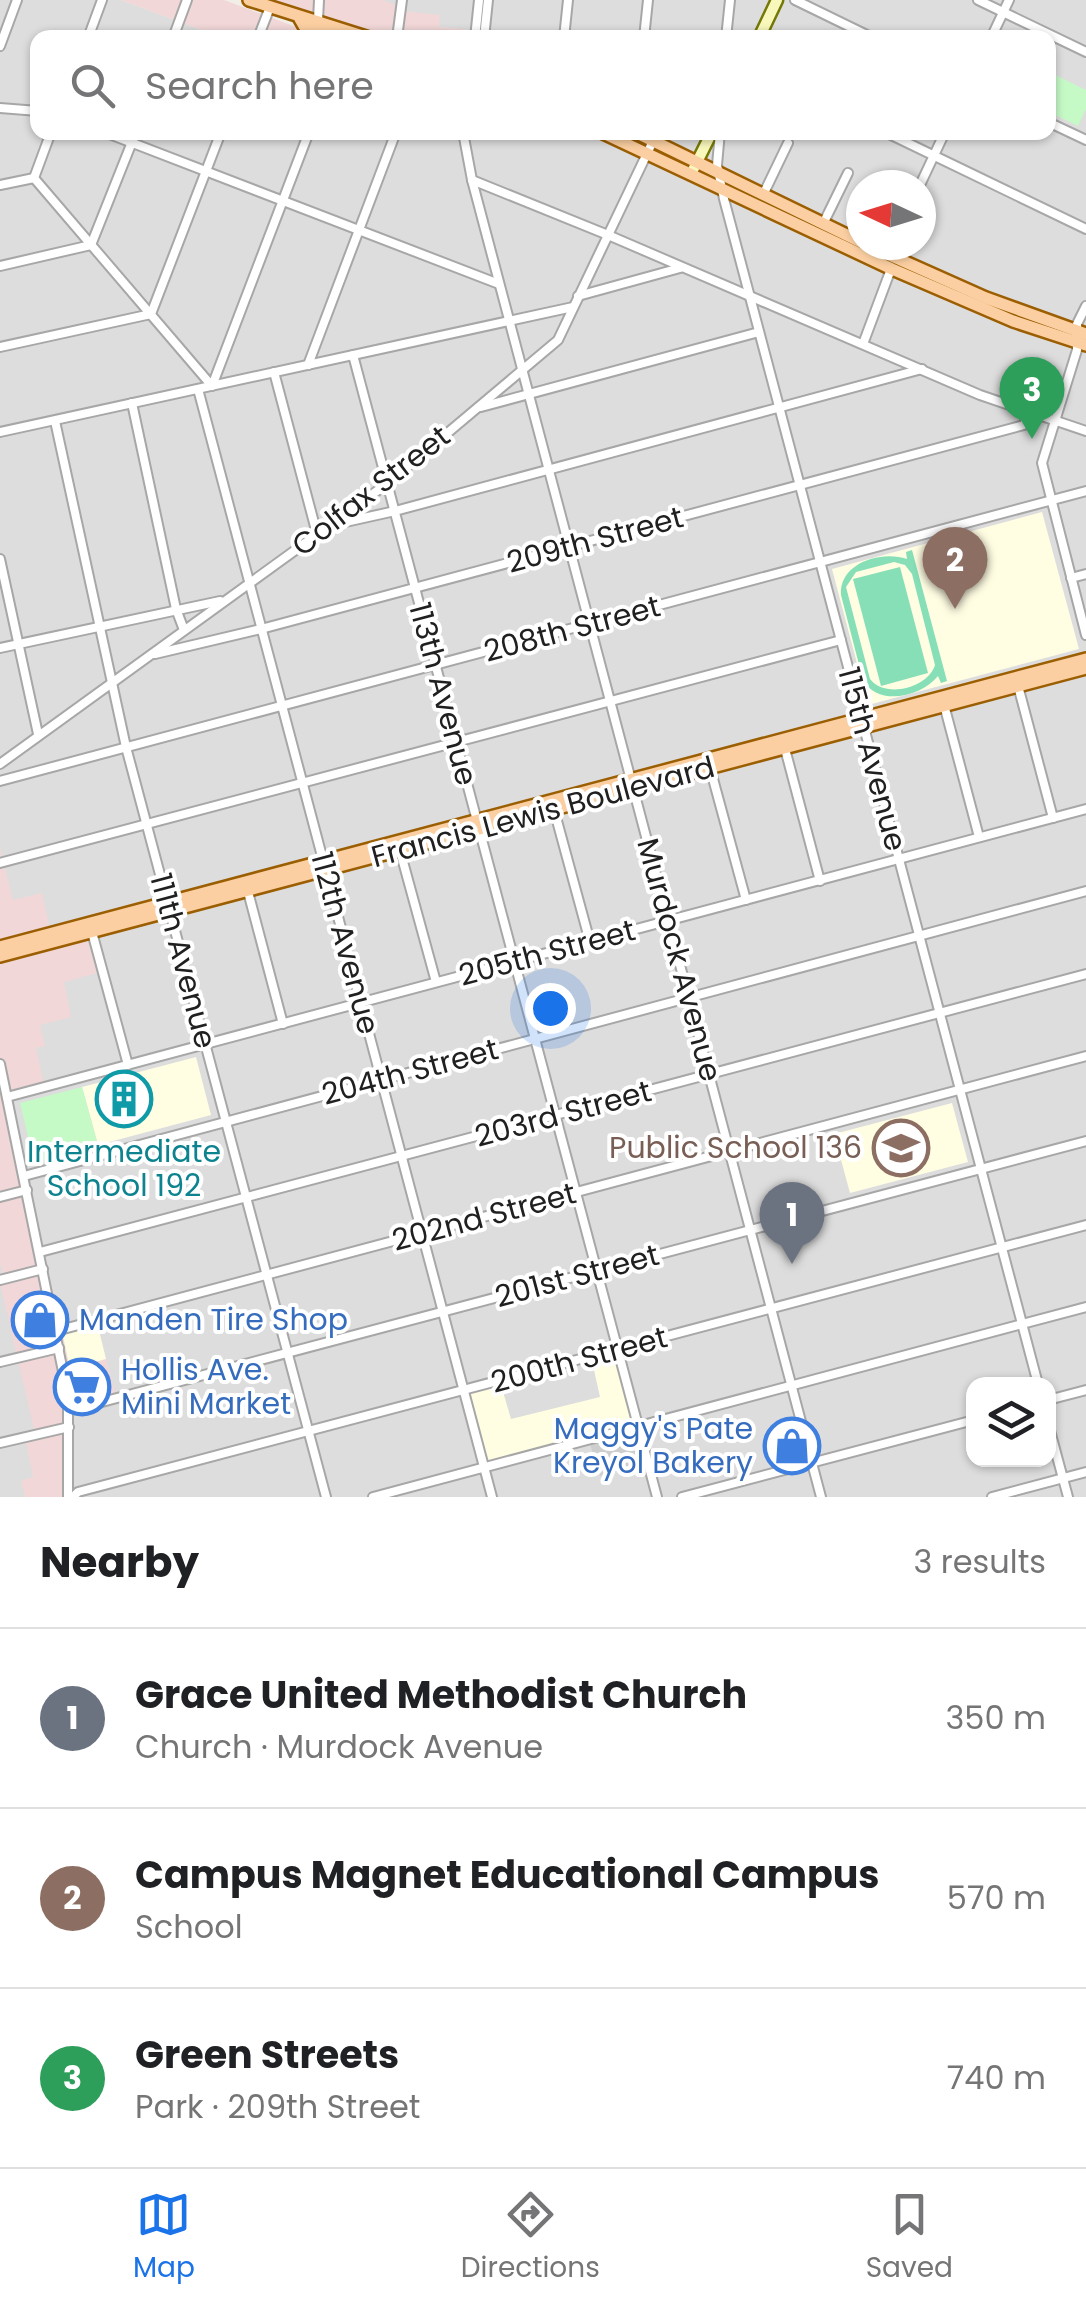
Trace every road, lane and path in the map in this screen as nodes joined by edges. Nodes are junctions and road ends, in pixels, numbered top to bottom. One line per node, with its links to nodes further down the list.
1 (102, 0): 22 (street)
2 (188, 0): 23 (street)
3 (249, 0): 17 (main road)
4 (320, 0): 20 (street)
5 (402, 0): 27 (street)
6 (479, 0): 28 (street)
7 (488, 0): 29 (street)
8 (568, 0): 30 (street)
9 (648, 0): 31 (street)
10 (730, 0): 32 (street)
11 (777, 0): 33 (main road)
12 (795, 0): 34 (street)
13 (978, 0): 18 (street)
14 (1009, 0): 18 (street)
15 (1, 4): 16 (street)
16 (15, 5): 21 (street)
17 (270, 8): 19 (main road); 24 (street)
18 (1004, 12): 35 (street); 36 (street)
19 (300, 18): 20 (main road); 25 (main road)
20 (318, 20): 26 (main road)
21 (5, 21): 38 (street)
22 (91, 30)
23 (176, 30)
24 (261, 30)
25 (314, 30)
26 (346, 30)
27 (398, 30)
28 (476, 30)
29 (485, 30)
30 (565, 30)
31 (645, 30)
32 (727, 30)
33 (763, 30)
34 (857, 30)
35 (995, 30)
36 (1041, 30)
37 (1056, 37): 39 (street)
38 (0, 46)
39 (1086, 52)
40 (0, 108): 41 (street)
41 (30, 110)
42 (1056, 126): 55 (street)
43 (48, 140): 65 (street)
44 (123, 140): 57 (street)
45 (133, 140): 57 (street)
46 (219, 140): 62 (street)
47 (306, 140): 70 (street)
48 (393, 140): 73 (street)
49 (464, 140): 66 (street, Murdock Avenue)
50 (638, 140): 58 (main road)
51 (710, 140): 60 (main road)
52 (714, 140): 63 (street, 115th Avenue)
53 (901, 140): 59 (street)
54 (942, 140): 59 (street)
55 (1086, 140)
56 (788, 143): 69 (street)
57 (132, 144): 62 (street); 77 (street)
58 (650, 147): 60 (main road); 74 (street, Colfax Street)
59 (934, 156): 61 (street); 72 (street)
60 (694, 168): 63 (main road); 68 (main road)
61 (927, 170)
62 (206, 172): 70 (street); 87 (street)
63 (720, 174): 68 (street, 115th Avenue); 69 (main road)
64 (846, 177): 71 (street)
65 (34, 178): 67 (street); 77 (street)
66 (472, 180): 74 (street); 82 (street, Murdock Avenue)
67 (0, 185)
68 (722, 189): 76 (main road); 83 (street, 115th Avenue)
69 (763, 195): 71 (main road)
70 (282, 202): 73 (street); 98 (street)
71 (823, 224): 75 (main road)
72 (1086, 228)
73 (358, 231): 82 (street); 94 (street)
74 (608, 235): 81 (street); 84 (street, Colfax Street)
75 (846, 235)
76 (846, 239)
77 (92, 245): 80 (street); 87 (street)
78 (890, 260): 91 (street)
79 (897, 260): 90 (main road)
80 (0, 266)
81 (681, 267): 83 (street); 84 (street)
82 (499, 284): 88 (street, Murdock Avenue)
83 (750, 295): 89 (street, 115th Avenue); 91 (street)
84 (578, 296): 86 (street, Colfax Street)
85 (1086, 306): 90 (street)
86 (574, 308): 88 (street); 96 (street, Colfax Street)
87 (151, 314): 92 (street); 98 (street)
88 (510, 322): 93 (street); 96 (street, Murdock Avenue)
89 (759, 332): 100 (street); 103 (street, 115th Avenue)
90 (1082, 338): 105 (street)
91 (864, 344): 95 (street)
92 (0, 347)
93 (353, 355): 94 (street); 110 (street, 113th Avenue)
94 (308, 365): 97 (street)
95 (922, 369): 103 (street); 104 (street)
96 (523, 370): 100 (street, Murdock Avenue); 102 (street, Colfax Street)
97 (274, 372): 98 (street); 116 (street)
98 (212, 386): 99 (street)
99 (198, 389): 101 (street); 122 (street, 112th Avenue)
100 (529, 393): 102 (street); 109 (street, Murdock Avenue)
101 (132, 403): 106 (street); 125 (street)
102 (476, 408): 110 (street, Colfax Street)
103 (780, 409): 109 (street); 111 (street, 115th Avenue)
104 (1028, 412): 105 (street); 111 (street, 209th Street)
105 (1055, 420): 107 (street); 113 (street)
106 (55, 421): 108 (street); 127 (street, 111th Avenue)
107 (1086, 431)
108 (0, 432)
109 (548, 470): 114 (street); 117 (street, Murdock Avenue)
110 (388, 483): 114 (street, 113th Avenue); 115 (street, Colfax Street)
111 (800, 486): 117 (street, 209th Street); 119 (street, 115th Avenue)
112 (1086, 491): 113 (street, 208th Street)
113 (1051, 501): 119 (street, 208th Street); 121 (street)
114 (395, 511): 115 (street); 123 (street, 113th Avenue)
115 (329, 525): 116 (street, Colfax Street)
116 (317, 534): 122 (street, Colfax Street)
117 (569, 547): 123 (street, 209th Street); 126 (street, Murdock Avenue)
118 (0, 559): 132 (street)
119 (820, 563): 126 (street, 208th Street); 131 (street, 115th Avenue)
120 (1086, 574): 121 (street)
121 (1071, 578): 130 (street)
122 (249, 583): 124 (street, Colfax Street); 128 (street, 112th Avenue)
123 (415, 588): 128 (street, 209th Street); 136 (street, 113th Avenue)
124 (225, 600): 125 (street); 129 (street, Colfax Street)
125 (176, 609): 127 (street); 129 (street)
126 (589, 624): 136 (street, 208th Street); 140 (street, Murdock Avenue)
127 (99, 627): 132 (street); 138 (street, 111th Avenue)
128 (261, 629): 134 (street, 209th Street); 142 (street, 112th Avenue)
129 (184, 630): 134 (street, Colfax Street)
130 (1086, 635)
131 (840, 640): 140 (street); 143 (street, 115th Avenue)
132 (19, 644): 133 (street); 144 (street)
133 (0, 648)
134 (150, 655): 138 (street, Colfax Street)
135 (1086, 659): 139 (main road, Francis Lewis Boulevard)
136 (435, 665): 142 (street, 208th Street); 145 (street, 113th Avenue)
137 (1086, 668): 139 (main road, Francis Lewis Boulevard)
138 (110, 682): 144 (street, Colfax Street); 147 (street, 111th Avenue)
139 (1017, 682): 141 (main road, Francis Lewis Boulevard); 155 (street)
140 (610, 701): 145 (street); 152 (street, Murdock Avenue)
141 (943, 702): 143 (main road, Francis Lewis Boulevard); 158 (street)
142 (282, 706): 147 (street, 208th Street); 151 (street, 112th Avenue)
143 (863, 723): 146 (main road, Francis Lewis Boulevard); 160 (street, 115th Avenue)
144 (38, 734): 149 (street, Colfax Street)
145 (456, 742): 151 (street); 157 (street, 113th Avenue)
146 (784, 744): 148 (main road, Francis Lewis Boulevard); 163 (street)
147 (126, 747): 150 (street, 208th Street); 156 (street, 111th Avenue)
148 (709, 763): 152 (main road, Francis Lewis Boulevard); 166 (street)
149 (0, 764)
150 (0, 781)
151 (302, 783): 156 (street); 162 (street, 112th Avenue)
152 (632, 784): 153 (main road, Francis Lewis Boulevard); 168 (street, Murdock Avenue)
153 (552, 805): 157 (main road, Francis Lewis Boulevard); 171 (street)
154 (1086, 809): 155 (street, 205th Street)
155 (1052, 818): 158 (street, 205th Street)
156 (147, 824): 161 (street); 167 (street, 111th Avenue)
157 (477, 825): 159 (main road, Francis Lewis Boulevard); 174 (street, 113th Avenue)
158 (979, 837): 160 (street, 205th Street)
159 (399, 846): 162 (main road, Francis Lewis Boulevard); 176 (street)
160 (899, 859): 163 (street, 205th Street); 170 (street, 115th Avenue)
161 (0, 863)
162 (325, 866): 164 (main road, Francis Lewis Boulevard); 178 (street, 112th Avenue)
163 (820, 880): 166 (street, 205th Street)
164 (246, 886): 167 (main road, Francis Lewis Boulevard); 180 (street)
165 (1086, 892): 170 (street, 204th Street)
166 (746, 900): 168 (street, 205th Street)
167 (168, 907): 169 (main road, Francis Lewis Boulevard); 172 (main road, Francis Lewis Boulevard); 182 (street, 111th Avenue)
168 (668, 921): 171 (street, 205th Street); 177 (street, Murdock Avenue)
169 (92, 932): 173 (main road, Francis Lewis Boulevard); 185 (street)
170 (919, 936): 177 (street, 204th Street); 179 (street, 115th Avenue)
171 (590, 942): 174 (street, 205th Street)
172 (0, 946)
173 (0, 956)
174 (514, 962): 176 (street, 205th Street); 181 (street, 113th Avenue)
175 (1086, 974): 179 (street, 203rd Street)
176 (436, 982): 178 (street, 205th Street)
177 (689, 998): 181 (street, 204th Street); 186 (street, Murdock Avenue)
178 (361, 1003): 180 (street, 205th Street); 187 (street, 112th Avenue)
179 (940, 1013): 186 (street, 203rd Street); 188 (street, 115th Avenue)
180 (283, 1024): 182 (street, 205th Street)
181 (535, 1039): 187 (street, 204th Street); 192 (street, 113th Avenue)
182 (206, 1044): 185 (street, 205th Street); 193 (street, 111th Avenue)
183 (1086, 1056): 188 (street, 202nd Street)
184 (0, 1064): 189 (street)
185 (128, 1065): 189 (street, 205th Street)
186 (709, 1075): 192 (street, 203rd Street); 195 (street, Murdock Avenue)
187 (381, 1080): 193 (street, 204th Street); 196 (street, 112th Avenue)
188 (960, 1090): 195 (street, 202nd Street); 197 (street, 115th Avenue)
189 (7, 1097): 190 (street)
190 (10, 1110): 191 (street); 198 (street)
191 (0, 1116)
192 (555, 1116): 196 (street, 203rd Street); 200 (street, 113th Avenue)
193 (226, 1121): 198 (street, 204th Street); 202 (street, 111th Avenue)
194 (1086, 1141): 197 (street, 201st Street)
195 (730, 1152): 200 (street, 202nd Street); 204 (street, Murdock Avenue)
196 (402, 1156): 202 (street, 203rd Street); 205 (street, 112th Avenue)
197 (981, 1169): 204 (street, 201st Street); 206 (street, 115th Avenue)
198 (24, 1176): 199 (street)
199 (26, 1190): 201 (street); 207 (street)
200 (576, 1192): 205 (street, 202nd Street); 209 (street, 113th Avenue)
201 (0, 1197)
202 (246, 1198): 207 (street, 203rd Street); 210 (street, 111th Avenue)
203 (1086, 1225): 206 (street, 200th Street)
204 (750, 1230): 209 (street, 201st Street); 212 (street, Murdock Avenue)
205 (422, 1234): 210 (street, 202nd Street); 214 (street, 112th Avenue)
206 (1002, 1247): 212 (street, 200th Street); 215 (street, 115th Avenue)
207 (40, 1252): 208 (street)
208 (44, 1269): 211 (street); 216 (street)
209 (596, 1271): 214 (street, 201st Street); 218 (street, 113th Avenue)
210 (266, 1275): 216 (street, 202nd Street); 219 (street, 111th Avenue)
211 (0, 1280)
212 (771, 1308): 218 (street, 200th Street); 222 (street, Murdock Avenue)
213 (1086, 1308): 215 (street)
214 (443, 1312): 219 (street, 201st Street); 223 (street, 112th Avenue)
215 (1022, 1324): 221 (street, 115th Avenue); 222 (street)
216 (56, 1330): 217 (street)
217 (59, 1348): 220 (street); 226 (street)
218 (618, 1350): 223 (street, 200th Street); 228 (street, 113th Avenue)
219 (288, 1354): 226 (street, 201st Street); 230 (street, 111th Avenue)
220 (0, 1362)
221 (1036, 1377)
222 (792, 1386): 228 (street); 233 (street, Murdock Avenue)
223 (464, 1390): 230 (street, 200th Street); 234 (street, 112th Avenue)
224 (1086, 1390): 225 (street)
225 (1056, 1398)
226 (68, 1411): 229 (street)
227 (966, 1422): 233 (street)
228 (638, 1426): 234 (street); 241 (street, 113th Avenue)
229 (69, 1427): 231 (street); 237 (street)
230 (308, 1432): 237 (street, 200th Street); 238 (street, 111th Avenue)
231 (0, 1444)
232 (1056, 1452): 236 (street)
233 (812, 1462): 242 (street); 243 (street, Murdock Avenue)
234 (484, 1467): 239 (street); 240 (street, 112th Avenue)
235 (1086, 1472): 236 (street)
236 (1063, 1478): 244 (street); 245 (street)
237 (70, 1497)
238 (326, 1497)
239 (373, 1497)
240 (492, 1497)
241 (656, 1497)
242 (682, 1497)
243 (822, 1497)
244 (992, 1497)
245 (1068, 1497)

